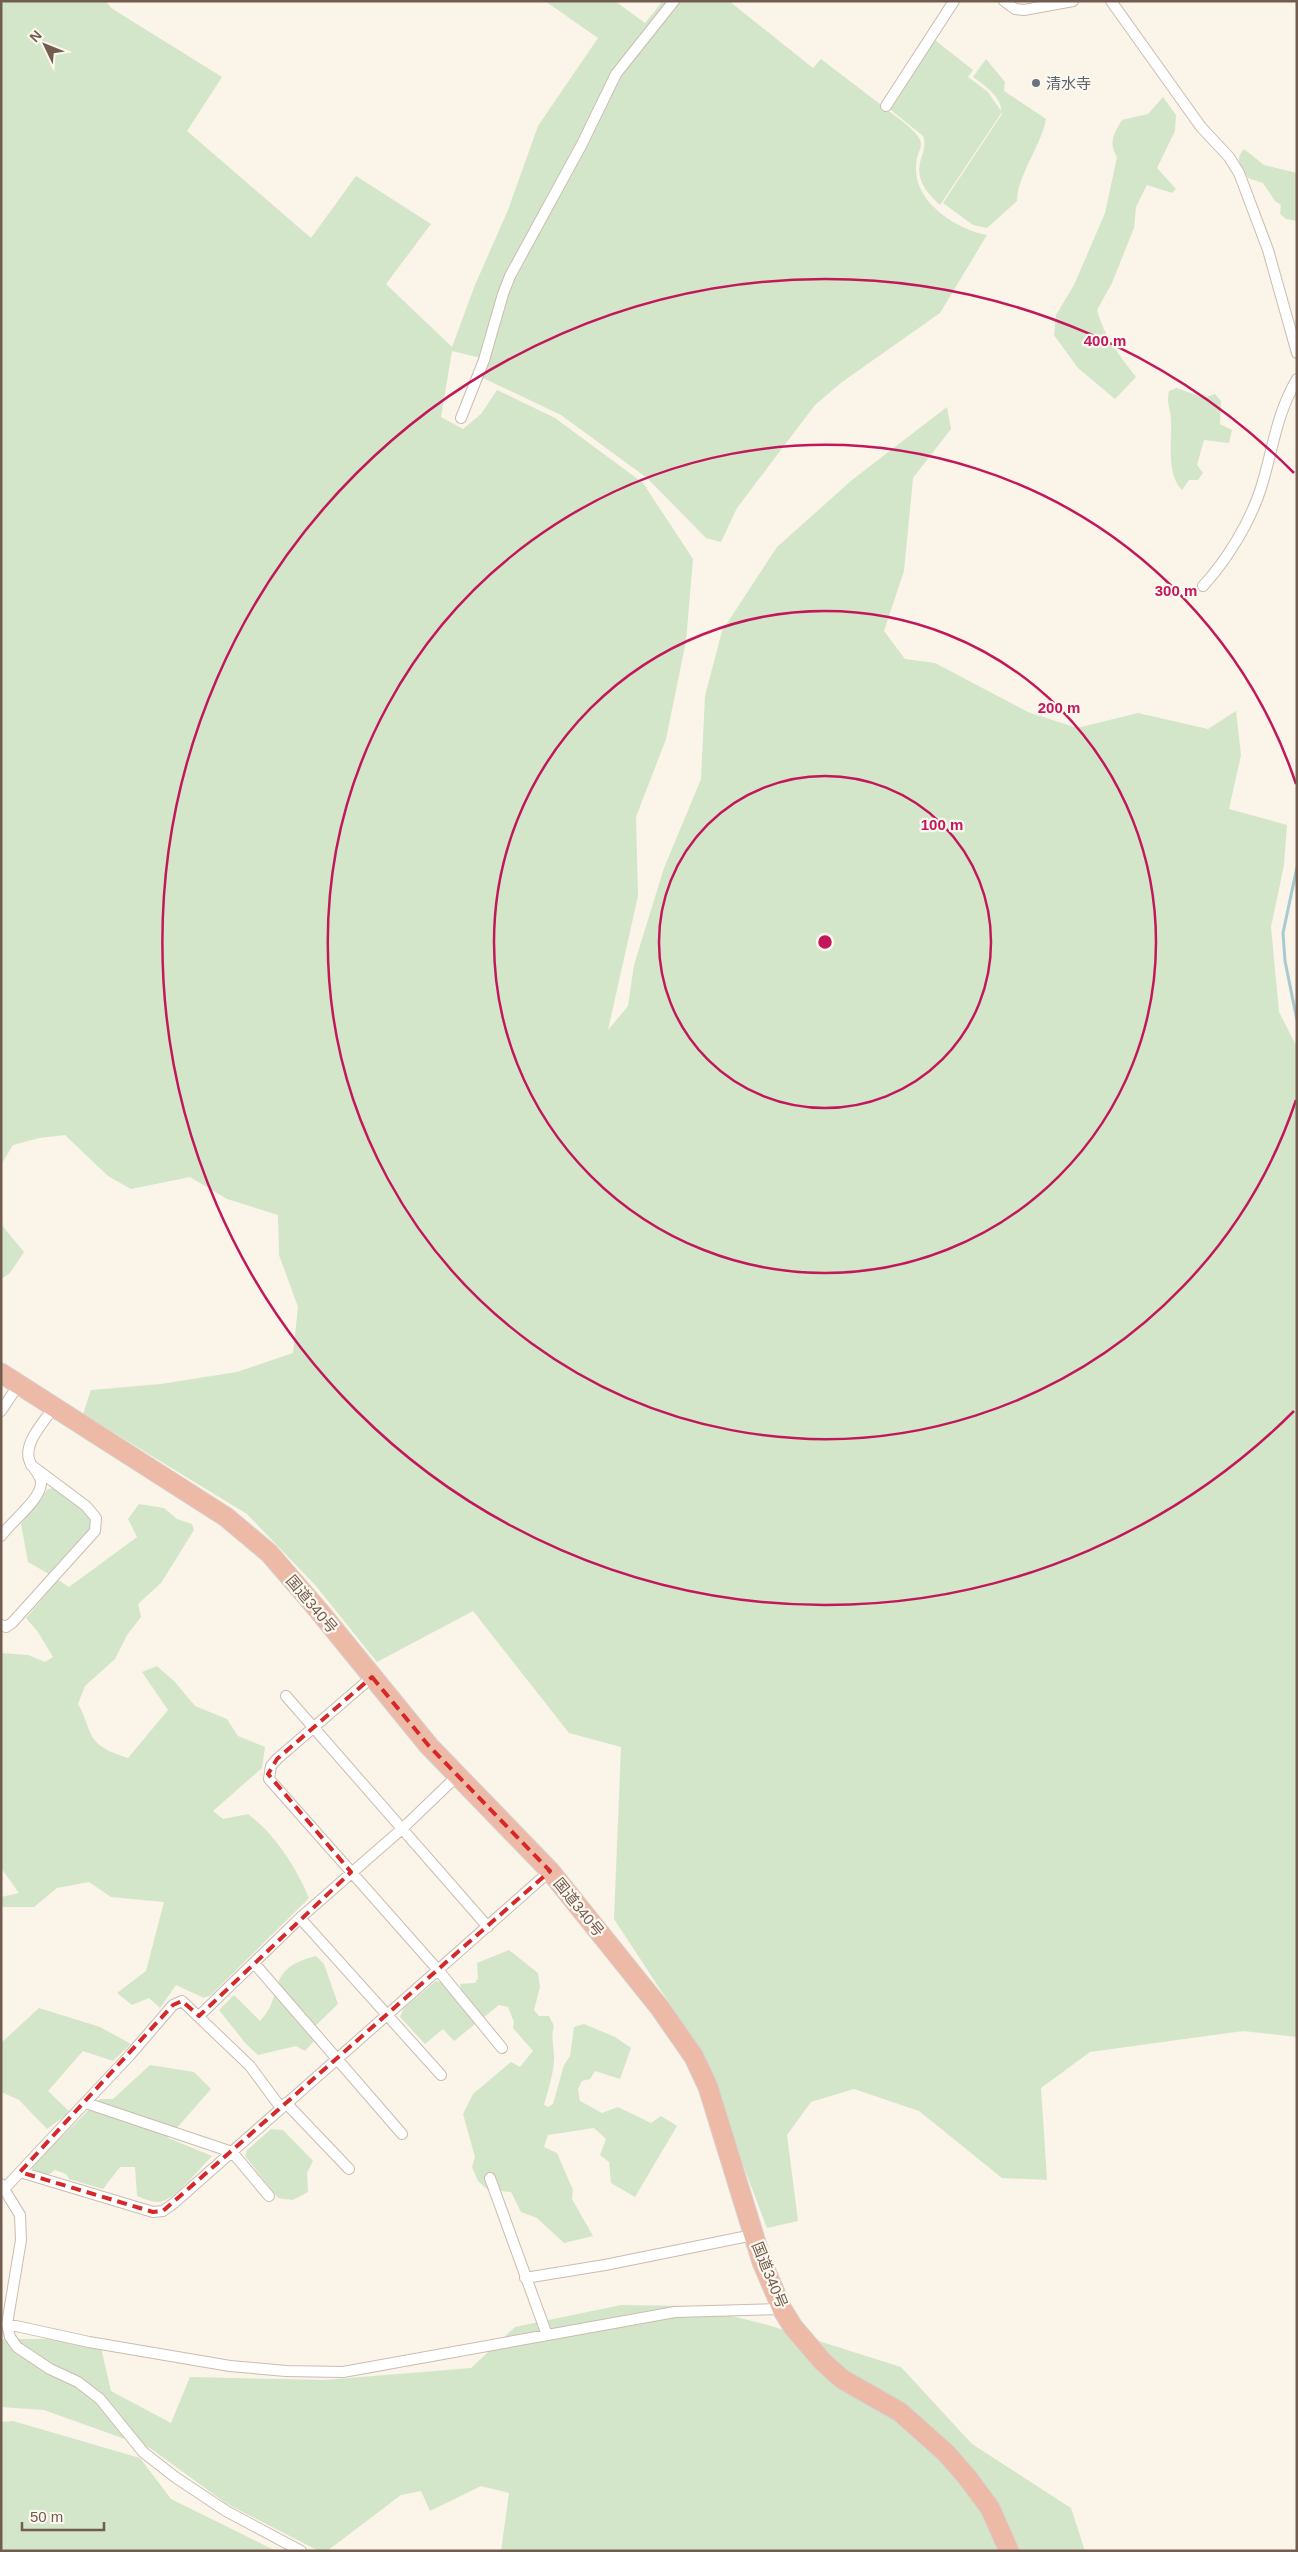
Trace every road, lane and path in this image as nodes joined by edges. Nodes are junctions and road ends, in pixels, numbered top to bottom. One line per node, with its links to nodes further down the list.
1 (674, 1): 9 (street)
2 (954, 1): 6 (street)
3 (1004, 1): 4 (street)
4 (1073, 1)
5 (1111, 1): 7 (street)
6 (886, 106)
7 (1297, 353)
8 (1297, 379): 10 (street)
9 (461, 418)
10 (1203, 586)
11 (1, 1373): 12 (highway, 国道340号)
12 (19, 1384): 13 (highway, 国道340号); 14 (street)
13 (54, 1407): 15 (street); 18 (highway, 国道340号)
14 (1, 1411)
15 (31, 1465): 16 (street); 17 (street)
16 (1, 1536)
17 (1, 1625)
18 (372, 1678): 20 (street); 21 (highway, 国道340号)
19 (286, 1696): 20 (street)
20 (316, 1728): 22 (street); 24 (street)
21 (458, 1776): 22 (street); 23 (highway, 国道340号)
22 (403, 1828): 24 (street); 26 (street)
23 (550, 1871): 26 (street); 43 (highway, 国道340号)
24 (351, 1872): 25 (street); 28 (street)
25 (300, 1918): 27 (street); 29 (street)
26 (488, 1927): 28 (street)
27 (254, 1963): 30 (street); 32 (street)
28 (438, 1970): 29 (street); 31 (street)
29 (388, 2014): 32 (street); 33 (street)
30 (199, 2016): 34 (street); 35 (street)
31 (502, 2048)
32 (337, 2059): 35 (street); 36 (street)
33 (441, 2075)
34 (86, 2103): 37 (street); 39 (street)
35 (284, 2106): 37 (street); 38 (street)
36 (402, 2134)
37 (232, 2152): 39 (street); 42 (street)
38 (349, 2169)
39 (20, 2172): 41 (street)
40 (490, 2178): 44 (street)
41 (3, 2186): 46 (street)
42 (270, 2196)
43 (753, 2235): 44 (street); 45 (highway, 国道340号)
44 (525, 2278): 47 (street)
45 (782, 2309): 47 (street); 49 (highway, 国道340号)
46 (7, 2324): 47 (street); 48 (street)
47 (547, 2335)
48 (301, 2551)
49 (1009, 2551)

